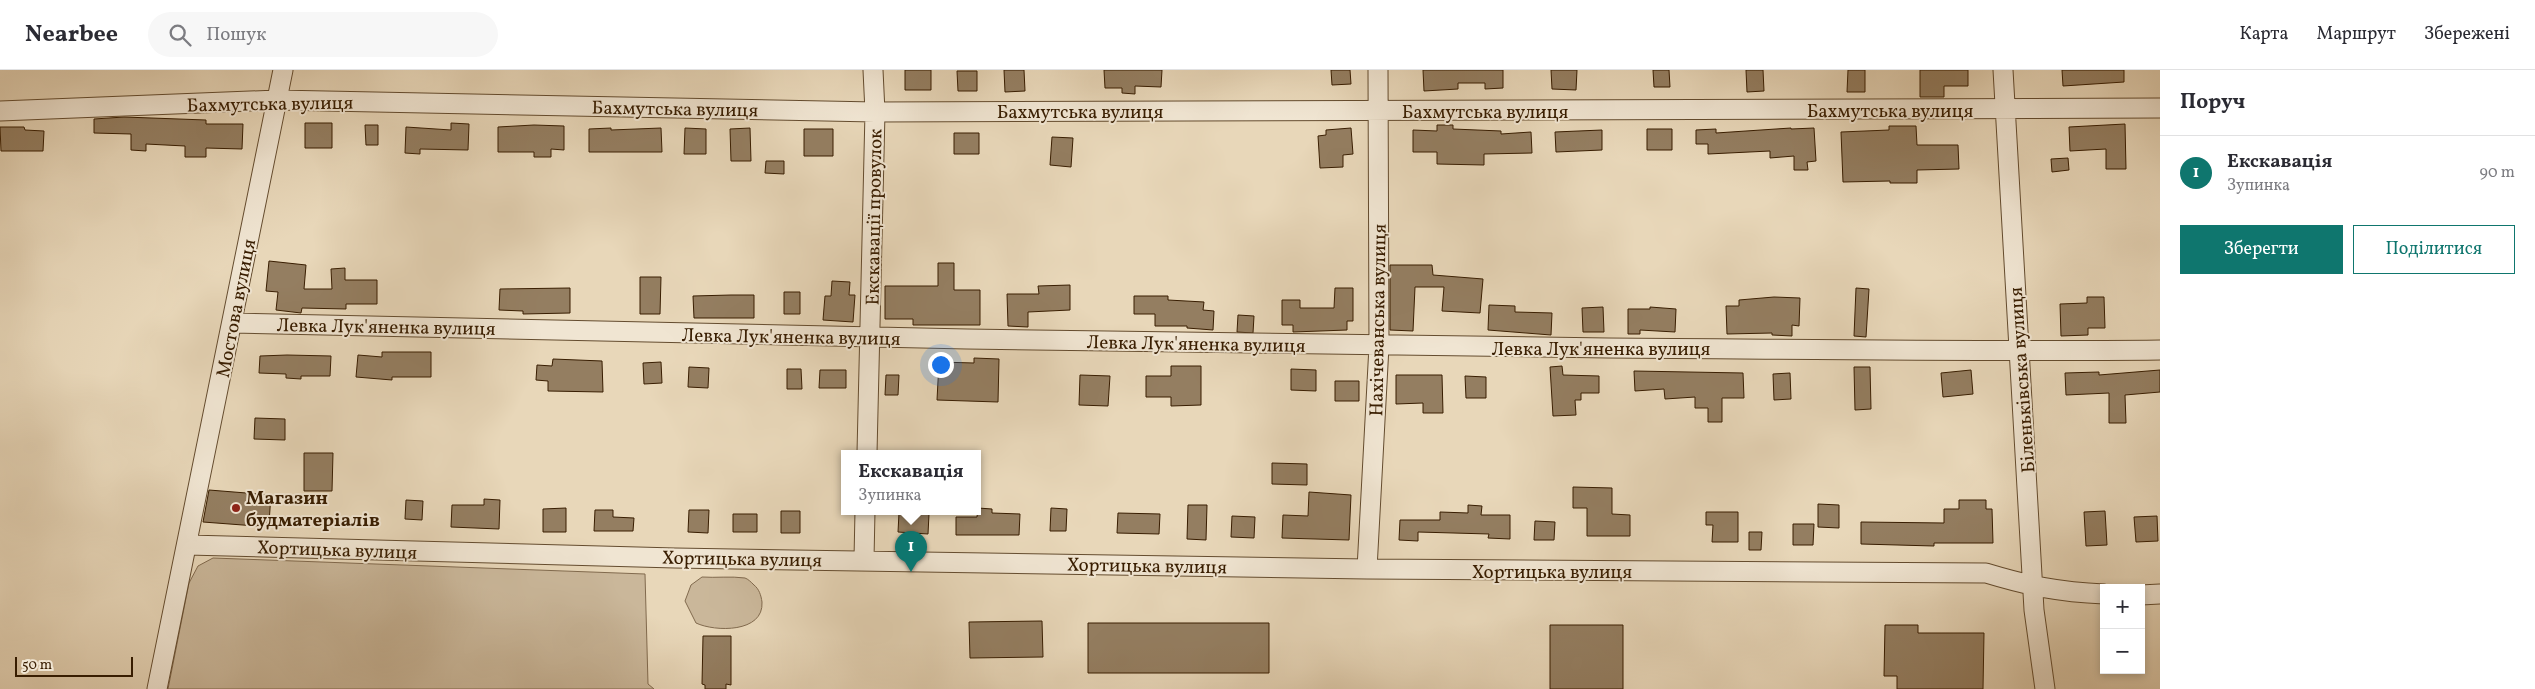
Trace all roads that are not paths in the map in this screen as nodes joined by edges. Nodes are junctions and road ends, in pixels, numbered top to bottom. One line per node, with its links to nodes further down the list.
1 (283, 70): 5 (street, Мостова вулиця)
2 (873, 70): 10 (street, Екскавації провулок)
3 (1378, 70): 9 (street, Нахічеванська вулиця)
4 (2003, 70): 7 (street, Біленьківська вулиця)
5 (277, 100): 8 (street, Бахмутська вулиця); 10 (street, Бахмутська вулиця); 11 (street, Мостова вулиця)
6 (2160, 108): 7 (street, Бахмутська вулиця)
7 (2003, 110): 9 (street, Бахмутська вулиця); 15 (street, Біленьківська вулиця)
8 (0, 111)
9 (1379, 111): 10 (street, Бахмутська вулиця); 13 (street, Нахічеванська вулиця)
10 (875, 112): 12 (street, Екскавації провулок)
11 (232, 323): 12 (street, Левка Лук'яненка вулиця); 18 (street, Мостова вулиця)
12 (871, 338): 13 (street, Левка Лук'яненка вулиця); 16 (street, Екскавації провулок)
13 (1379, 346): 15 (street, Левка Лук'яненка вулиця); 20 (street, Нахічеванська вулиця)
14 (2160, 350): 15 (street, Левка Лук'яненка вулиця)
15 (2019, 351): 21 (street, Біленьківська вулиця)
16 (867, 450)
17 (865, 515): 19 (street)
18 (188, 545): 19 (street, Хортицька вулиця); 25 (street, Мостова вулиця)
19 (864, 559): 20 (street, Хортицька вулиця)
20 (1367, 569): 21 (street, Хортицька вулиця)
21 (2034, 587): 22 (street, Хортицька вулиця); 26 (street, Біленьківська вулиця)
22 (2100, 594)
23 (2160, 594): 24 (street)
24 (2145, 595)
25 (157, 689)
26 (2045, 689)

